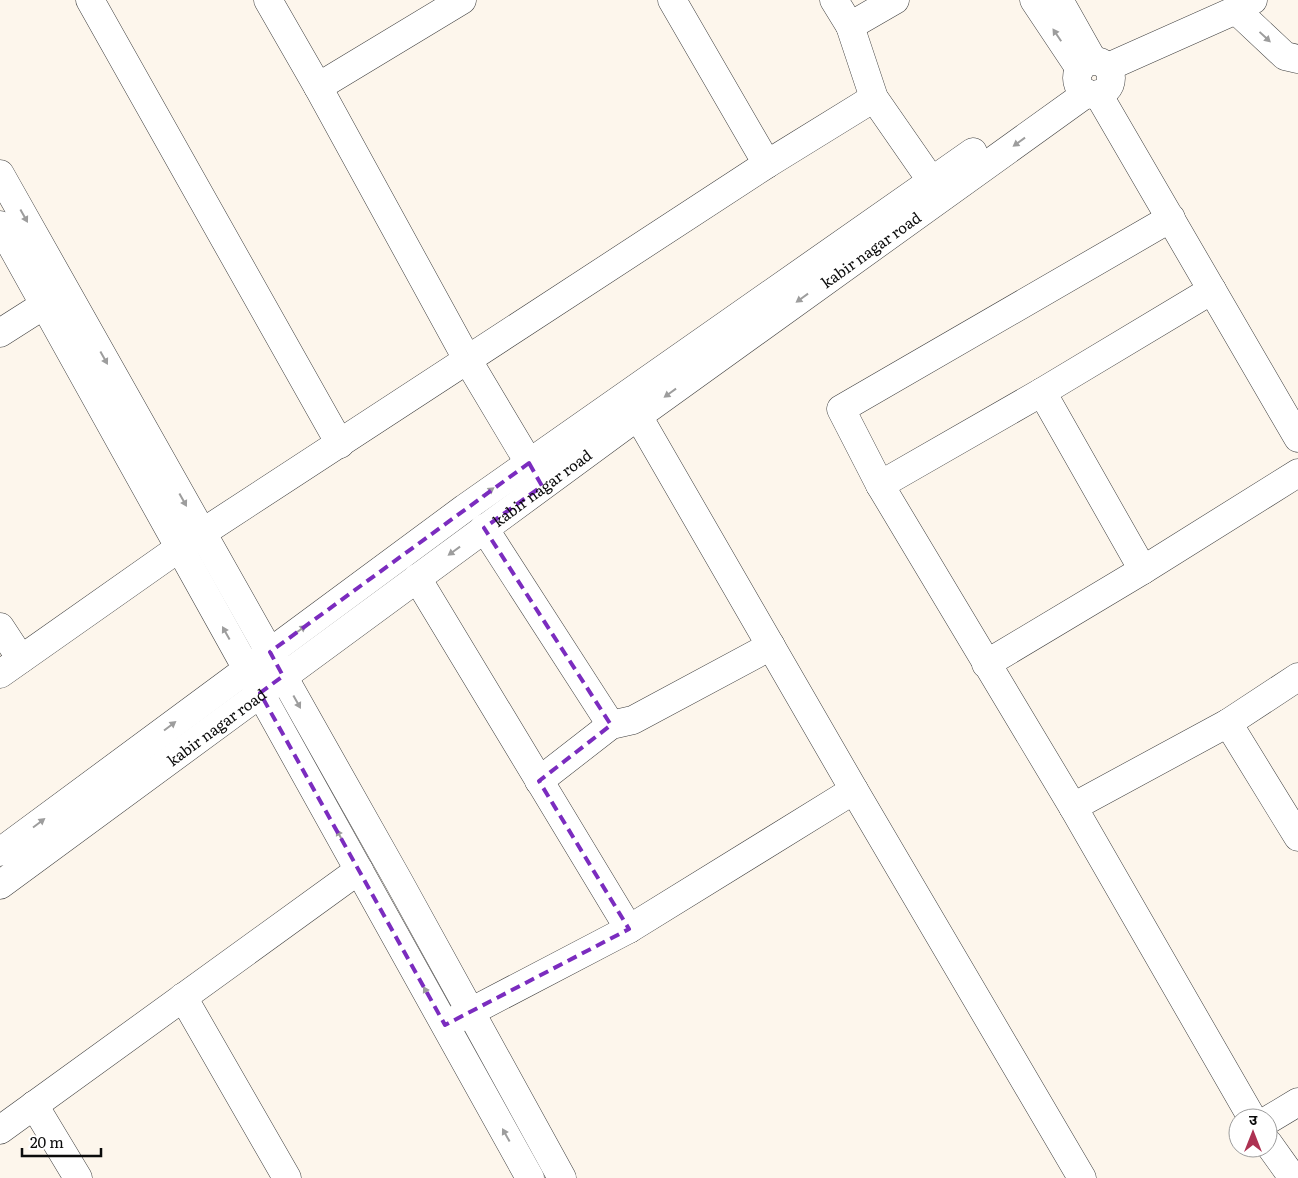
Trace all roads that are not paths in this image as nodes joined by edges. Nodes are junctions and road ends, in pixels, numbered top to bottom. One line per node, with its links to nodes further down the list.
1 (90, 0): 28 (street)
2 (268, 0): 13 (street)
3 (462, 0): 13 (street)
4 (672, 0): 15 (street)
5 (834, 0): 10 (street)
6 (895, 0): 10 (street)
7 (1034, 0): 12 (street, one-way to 7)
8 (1059, 0): 12 (street)
9 (1244, 5): 11 (street, one-way to 11); 12 (street, kabir nagar road)
10 (850, 26): 14 (street)
11 (1298, 59)
12 (1093, 79): 17 (street, kabir nagar road); 18 (street); 25 (street)
13 (318, 87): 23 (street)
14 (874, 98): 15 (street); 17 (street)
15 (767, 164): 23 (street)
16 (0, 174): 34 (street, one-way to 34)
17 (937, 189): 26 (street, kabir nagar road, one-way to 26); 29 (street)
18 (1171, 218): 20 (street); 31 (street)
19 (0, 225): 21 (street)
20 (1212, 290): 24 (street); 27 (street)
21 (44, 305): 22 (street); 35 (street)
22 (0, 333)
23 (467, 359): 28 (street); 29 (street)
24 (1042, 392): 31 (street); 36 (street)
25 (1298, 404)
26 (638, 416): 32 (street, kabir nagar road); 39 (street)
27 (1298, 438)
28 (340, 444): 34 (street)
29 (529, 463): 32 (street); 40 (street, one-way to 29)
30 (1298, 473): 36 (street)
31 (880, 485): 41 (street)
32 (542, 486): 33 (street, kabir nagar road)
33 (484, 528): 37 (street, kabir nagar road, one-way to 37); 48 (street)
34 (202, 533): 35 (street); 40 (street)
35 (179, 548): 42 (street); 43 (street, one-way to 35)
36 (1143, 570): 41 (street)
37 (417, 578): 44 (street, kabir nagar road); 49 (street)
38 (0, 627): 42 (street)
39 (771, 646): 48 (street); 50 (street)
40 (270, 652): 43 (street); 44 (street)
41 (986, 664): 51 (street)
42 (10, 667)
43 (247, 670): 46 (street); 53 (street, one-way to 43)
44 (283, 676): 46 (street, kabir nagar road); 58 (street, one-way to 58)
45 (1298, 677): 47 (street)
46 (260, 693): 54 (street, one-way to 46); 55 (street, kabir nagar road)
47 (1228, 722): 51 (street); 52 (street)
48 (611, 725): 49 (street)
49 (539, 781): 56 (street)
50 (854, 790): 56 (street); 70 (street)
51 (1073, 807): 62 (street)
52 (1298, 837)
53 (0, 852)
54 (359, 870): 57 (street); 59 (street, one-way to 54)
55 (0, 885)
56 (629, 929): 58 (street)
57 (183, 997): 61 (street); 67 (street)
58 (470, 1011): 59 (street); 69 (street)
59 (445, 1025): 68 (street, one-way to 59)
60 (1298, 1102): 63 (street)
61 (34, 1105): 64 (street); 66 (street)
62 (1246, 1108)
63 (1278, 1114)
64 (0, 1130)
65 (1278, 1157): 71 (street)
66 (78, 1178)
67 (287, 1178)
68 (530, 1178)
69 (562, 1178)
70 (1082, 1178)
71 (1293, 1178)

